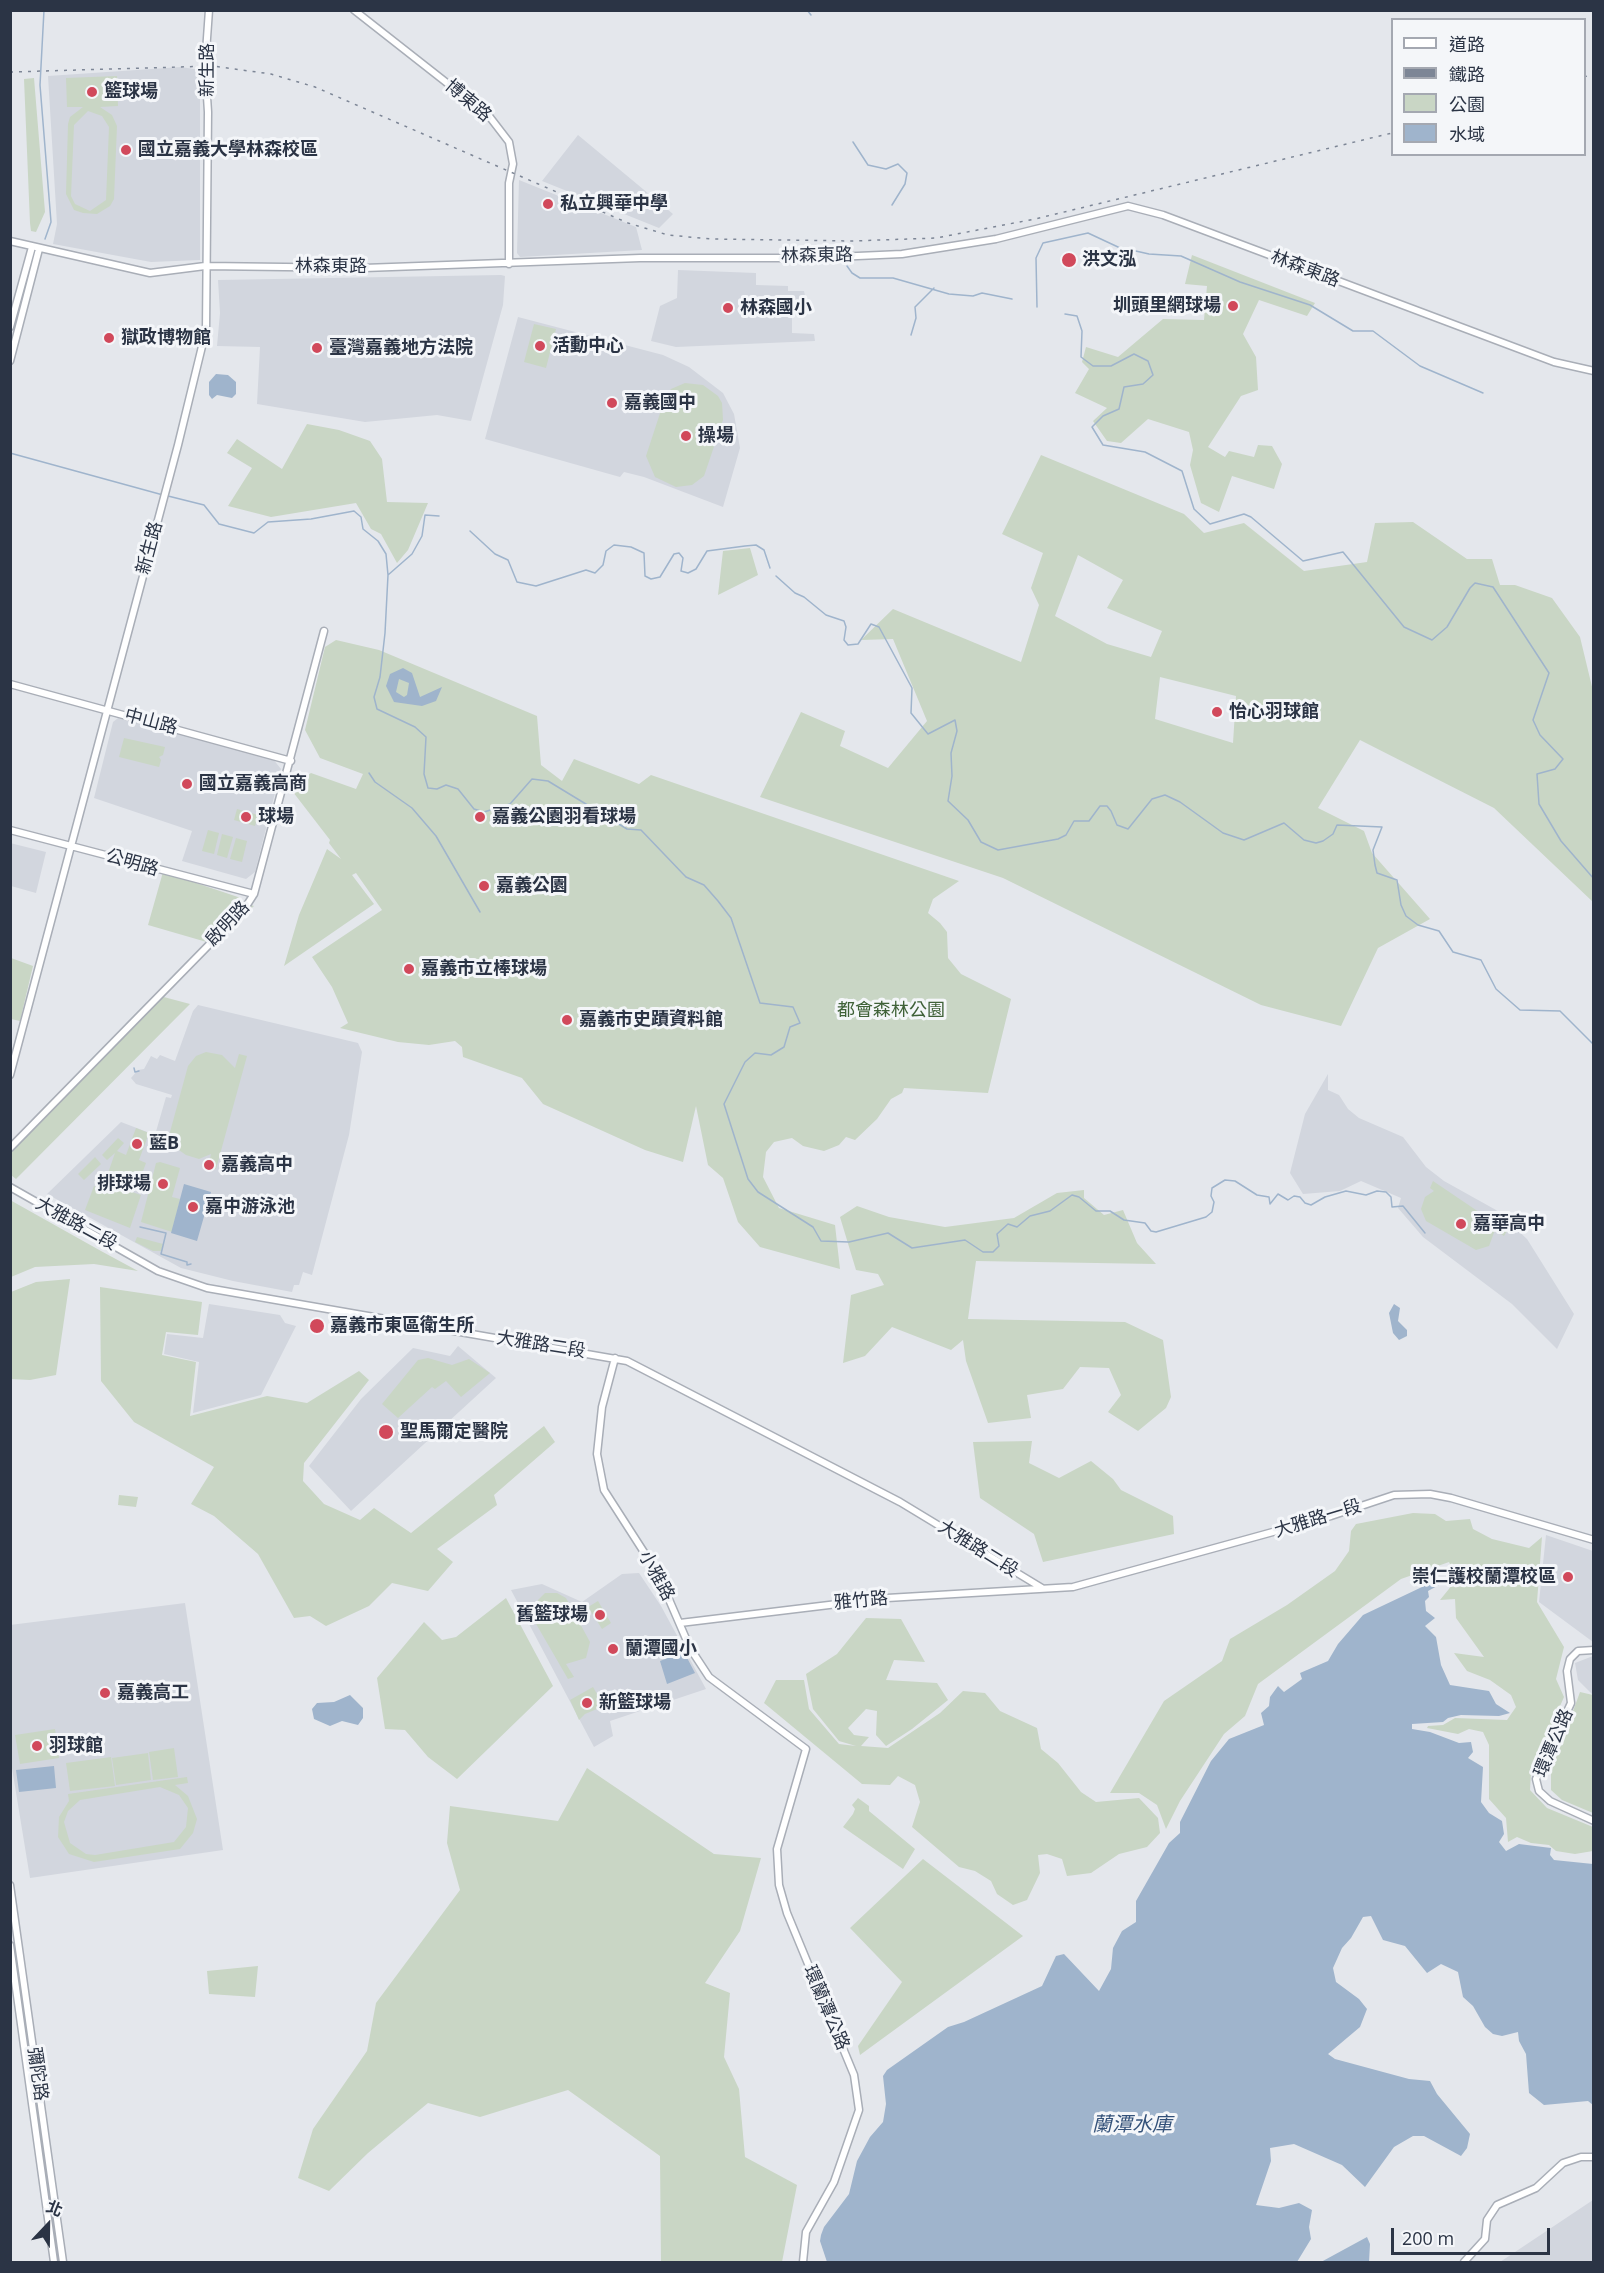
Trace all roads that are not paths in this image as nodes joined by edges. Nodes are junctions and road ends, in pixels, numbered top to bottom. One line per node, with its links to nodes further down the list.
1 (209, 10): 6 (street, 新生路)
2 (354, 10): 5 (street, 博東路)
3 (10, 241): 4 (street, 林森東路)
4 (35, 248): 6 (street, 林森東路); 7 (street); 8 (street)
5 (509, 264): 6 (street, 林森東路); 9 (street, 林森東路)
6 (205, 266): 12 (street, 新生路)
7 (10, 327)
8 (10, 361)
9 (1593, 371)
10 (324, 632): 13 (street, 啟明路)
11 (10, 684): 12 (street, 中山路)
12 (108, 710): 13 (street, 中山路); 15 (street, 新生路)
13 (291, 761): 16 (street, 啟明路)
14 (10, 830): 15 (street, 公明路)
15 (72, 846): 16 (street, 公明路); 17 (street, 新生路)
16 (254, 894): 18 (street, 啟明路)
17 (10, 1076)
18 (10, 1148)
19 (10, 1187): 20 (street, 大雅路二段)
20 (615, 1358): 22 (street, 大雅路二段); 23 (street, 小雅路)
21 (1593, 1540): 22 (street, 大雅路一段)
22 (1042, 1588): 23 (street, 雅竹路)
23 (680, 1623): 25 (street, 小雅路)
24 (1593, 1650): 26 (street, 環潭公路)
25 (806, 1749): 32 (street, 環蘭潭公路)
26 (1593, 1821)
27 (10, 1886): 31 (street, 彌陀路)
28 (10, 1944): 30 (street, 彌陀路)
29 (1593, 2157): 33 (street)
30 (54, 2262)
31 (63, 2262)
32 (803, 2262)
33 (1464, 2262)

